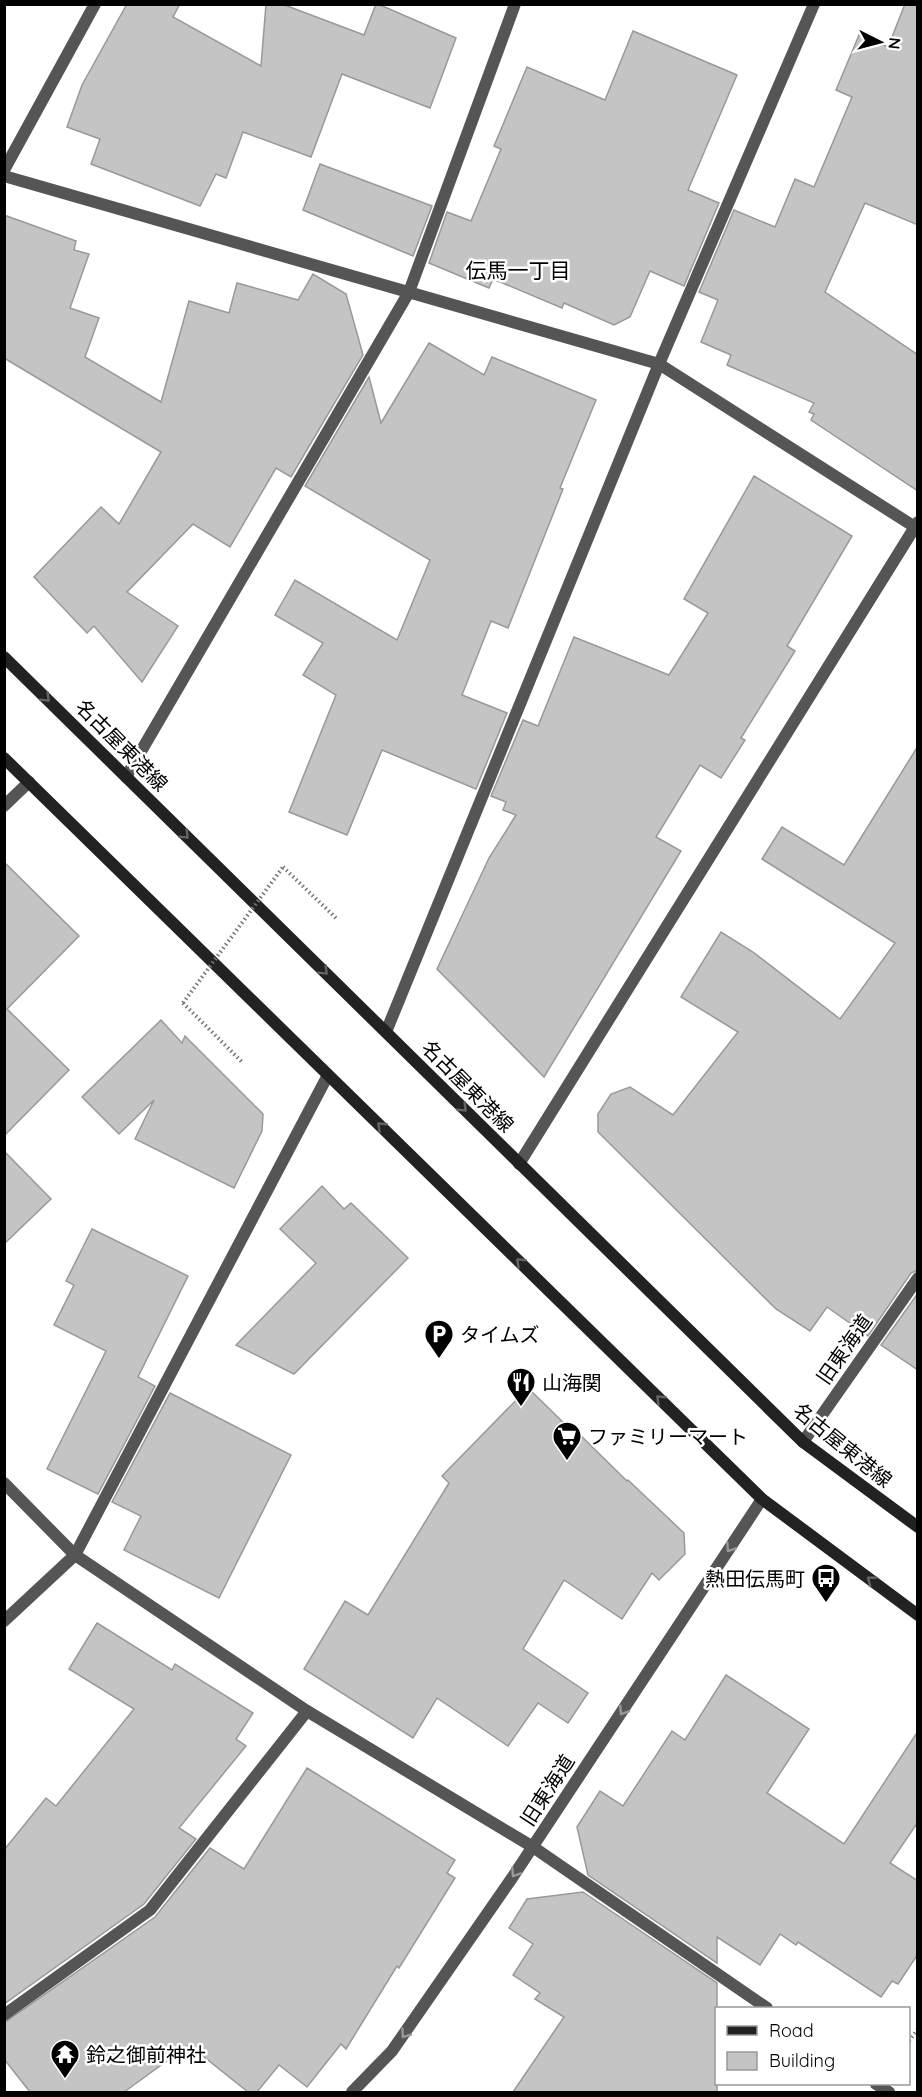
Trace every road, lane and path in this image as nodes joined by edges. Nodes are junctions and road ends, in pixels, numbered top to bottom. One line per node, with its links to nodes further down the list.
1 (95, 4): 4 (street)
2 (515, 4): 6 (street)
3 (814, 4): 7 (street)
4 (4, 170)
5 (4, 176): 6 (street)
6 (409, 292): 7 (street); 11 (street)
7 (659, 364): 8 (street); 15 (street)
8 (916, 526): 18 (street)
9 (4, 657): 11 (main road, 名古屋東港線, one-way to 11)
10 (4, 758): 12 (main road)
11 (126, 777): 15 (main road, 名古屋東港線, one-way to 15)
12 (29, 782): 13 (street); 17 (main road)
13 (4, 806)
14 (336, 918): 16 (path, bridge)
15 (386, 1032): 18 (main road, 名古屋東港線, one-way to 18)
16 (243, 1063)
17 (328, 1075): 22 (main road, one-way to 17); 24 (street)
18 (519, 1164): 20 (main road, 名古屋東港線)
19 (918, 1278): 20 (street, 旧東海道)
20 (803, 1442): 23 (main road, 名古屋東港線)
21 (4, 1483): 24 (street)
22 (762, 1499): 25 (main road, one-way to 22); 28 (street, 旧東海道, one-way to 28)
23 (918, 1527)
24 (75, 1555): 26 (street); 27 (street)
25 (918, 1615)
26 (4, 1621)
27 (307, 1711): 28 (street); 30 (street)
28 (533, 1847): 29 (street); 31 (street, 旧東海道, one-way to 31)
29 (766, 2007)
30 (4, 2015)
31 (352, 2092)

